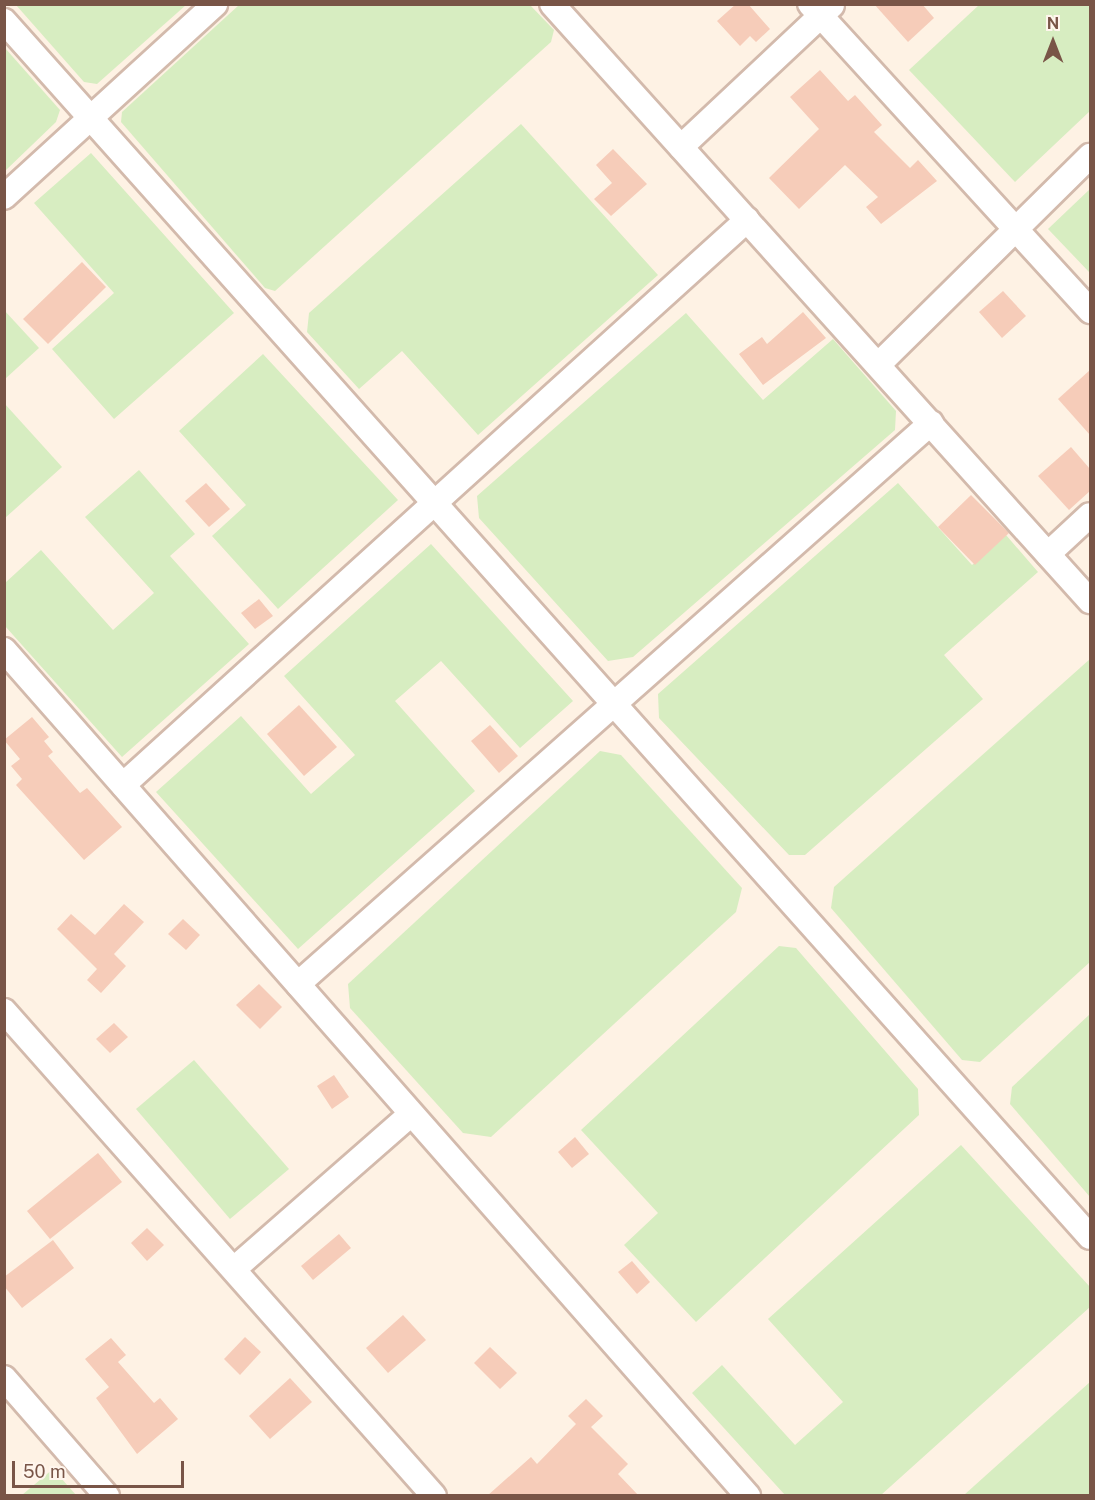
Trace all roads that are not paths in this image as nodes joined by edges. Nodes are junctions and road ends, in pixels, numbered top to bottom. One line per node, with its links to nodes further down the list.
1 (214, 4): 5 (street)
2 (552, 4): 6 (street)
3 (821, 8): 6 (street); 10 (street)
4 (4, 21): 5 (street)
5 (91, 118): 8 (street); 14 (street)
6 (681, 147): 9 (street)
7 (1090, 156): 10 (street)
8 (4, 197)
9 (747, 220): 12 (street); 14 (street)
10 (1015, 228): 11 (street); 12 (street)
11 (1090, 311)
12 (878, 365): 13 (street)
13 (931, 423): 16 (street); 19 (street)
14 (435, 502): 19 (street); 20 (street)
15 (1090, 515): 16 (street)
16 (1048, 554): 17 (street)
17 (1090, 601)
18 (4, 650): 20 (street)
19 (614, 704): 21 (street); 24 (street)
20 (123, 785): 21 (street)
21 (298, 984): 23 (street)
22 (4, 1011): 25 (street)
23 (411, 1114): 25 (street); 29 (street)
24 (1090, 1237)
25 (234, 1269): 28 (street)
26 (4, 1378): 27 (street)
27 (107, 1496)
28 (434, 1496)
29 (748, 1496)

